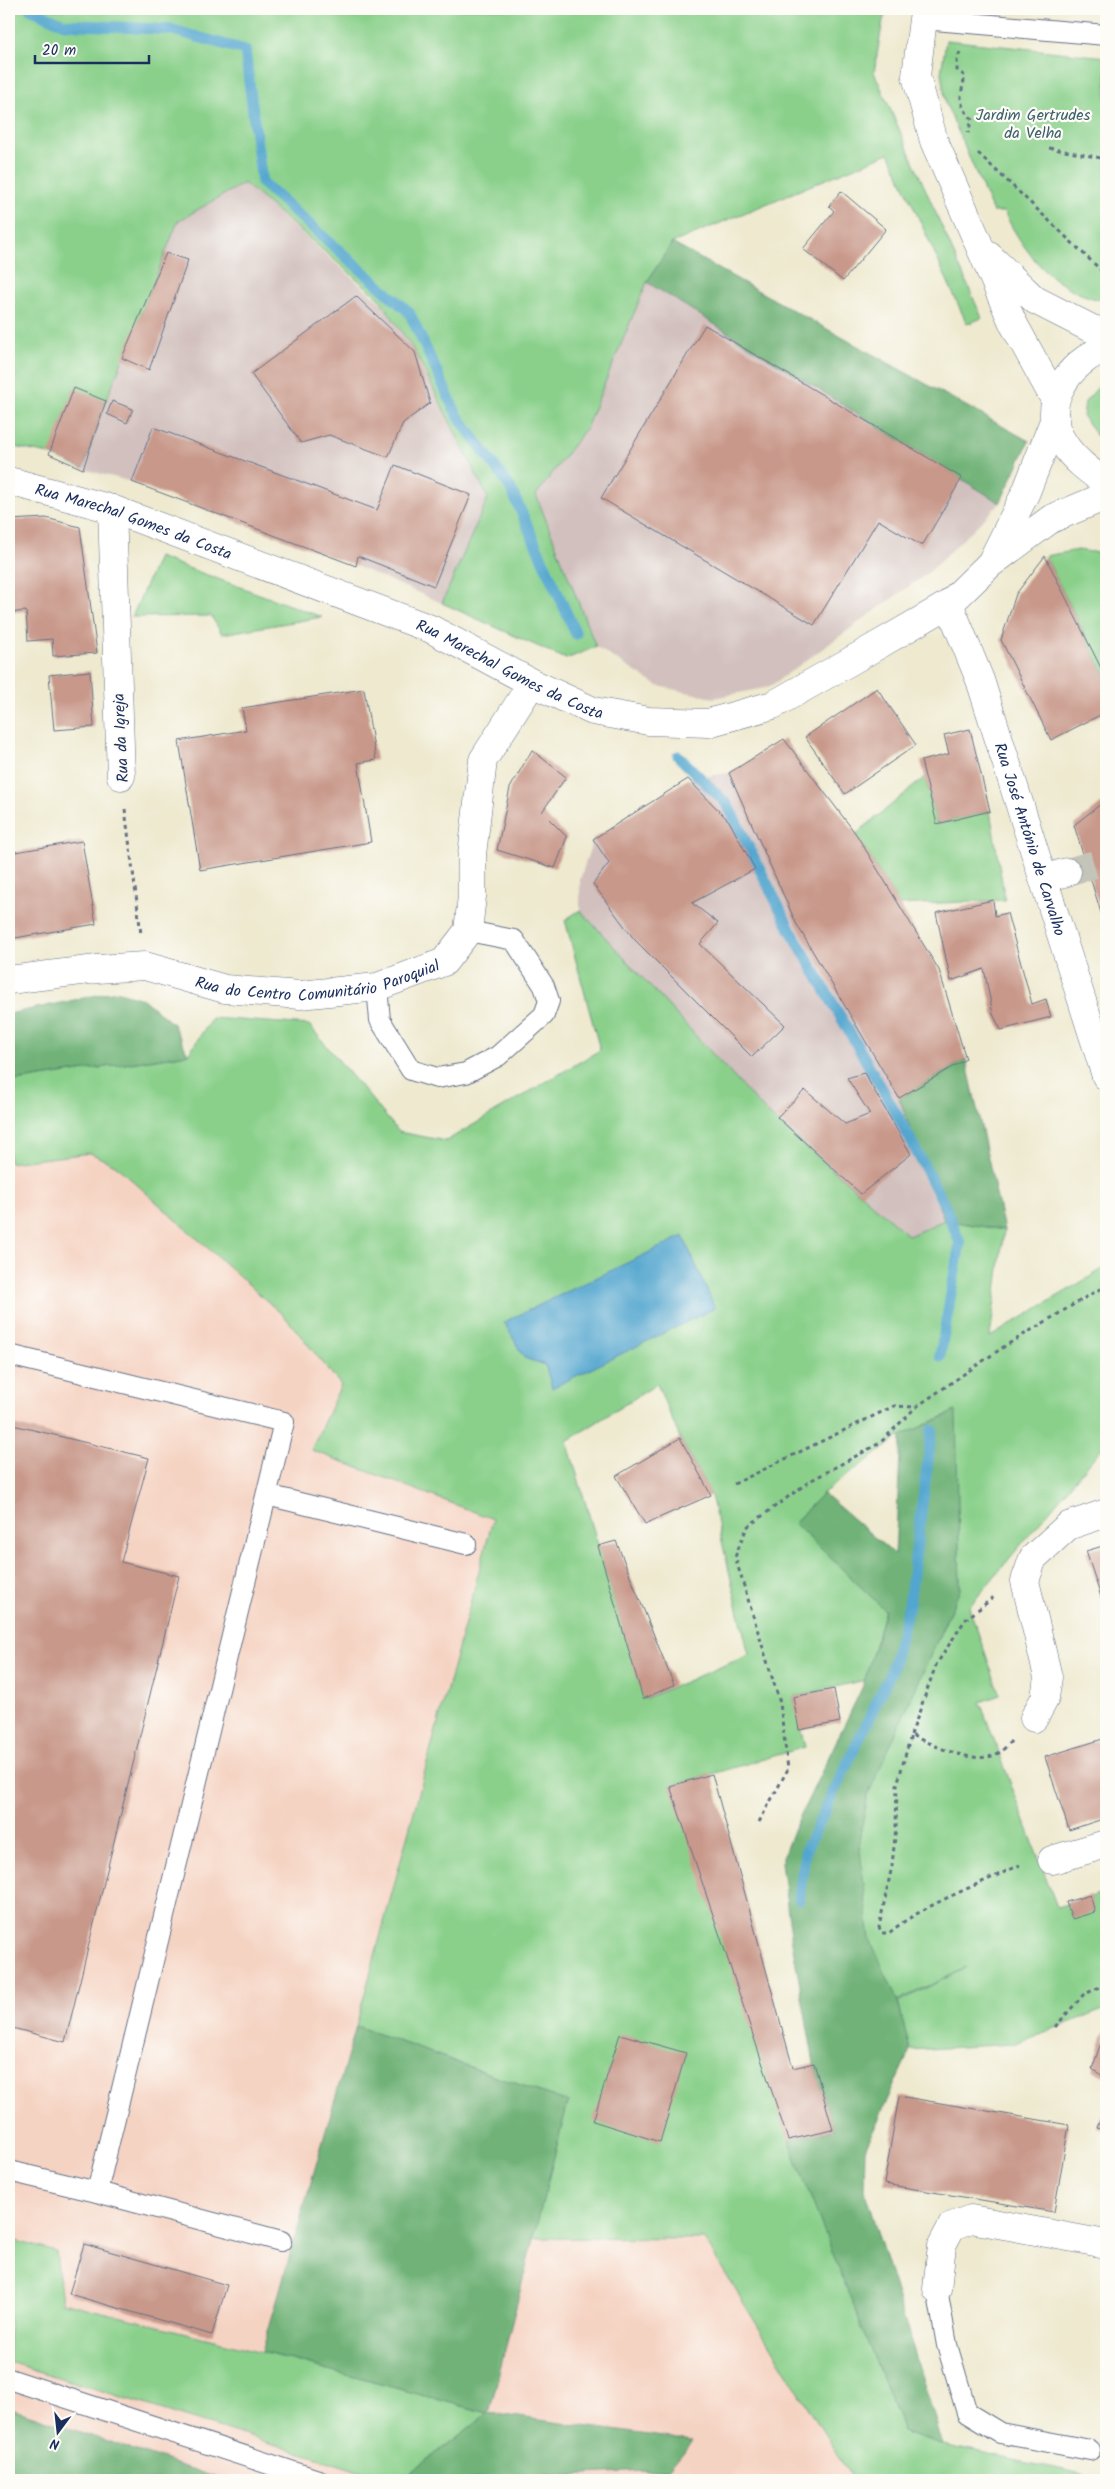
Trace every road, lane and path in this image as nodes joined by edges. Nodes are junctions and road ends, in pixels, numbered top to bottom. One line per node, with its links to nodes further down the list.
1 (925, 14): 2 (lane); 8 (street)
2 (1106, 35)
3 (962, 49): 4 (path)
4 (967, 138)
5 (971, 146): 9 (path)
6 (1049, 148): 7 (path)
7 (1106, 159)
8 (978, 246): 10 (street); 12 (street)
9 (1106, 275)
10 (1106, 333)
11 (1106, 348): 12 (street, Rua Marechal Gomes da Costa)
12 (1054, 408): 14 (street); 17 (street, Rua Marechal Gomes da Costa)
13 (9, 481): 16 (street, Rua Marechal Gomes da Costa)
14 (1106, 483)
15 (1106, 496): 17 (street, Rua Marechal Gomes da Costa)
16 (112, 509): 19 (street, Rua Marechal Gomes da Costa); 20 (street, Rua da Igreja)
17 (990, 564): 18 (street, Rua Marechal Gomes da Costa)
18 (949, 604): 19 (street, Rua Marechal Gomes da Costa); 25 (street, Rua José António de Carvalho)
19 (532, 683): 21 (street)
20 (121, 776): 22 (path, Rua da Igreja)
21 (468, 931): 24 (street, Rua do Centro Comunitário Paroquial); 24 (lane)
22 (145, 966): 23 (street, Rua do Centro Comunitário Paroquial); 24 (street, Rua do Centro Comunitário Paroquial)
23 (9, 980)
24 (378, 987)
25 (1096, 1007): 26 (street, Rua José António de Carvalho)
26 (1106, 1076)
27 (1106, 1287): 29 (path)
28 (9, 1355): 31 (lane)
29 (916, 1407): 30 (path); 37 (path)
30 (734, 1484)
31 (267, 1495): 33 (lane); 43 (lane)
32 (1106, 1513): 34 (street)
33 (466, 1544)
34 (1030, 1569): 35 (street); 36 (path)
35 (1034, 1718): 36 (path)
36 (911, 1735): 39 (path)
37 (759, 1822)
38 (1106, 1844): 39 (street)
39 (1052, 1860)
40 (1106, 1984): 41 (path)
41 (1056, 2027)
42 (9, 2171): 43 (lane)
43 (96, 2192): 44 (lane)
44 (281, 2241)
45 (1106, 2244): 46 (street)
46 (937, 2289): 48 (lane)
47 (9, 2379): 49 (lane)
48 (1090, 2450)
49 (318, 2480)

